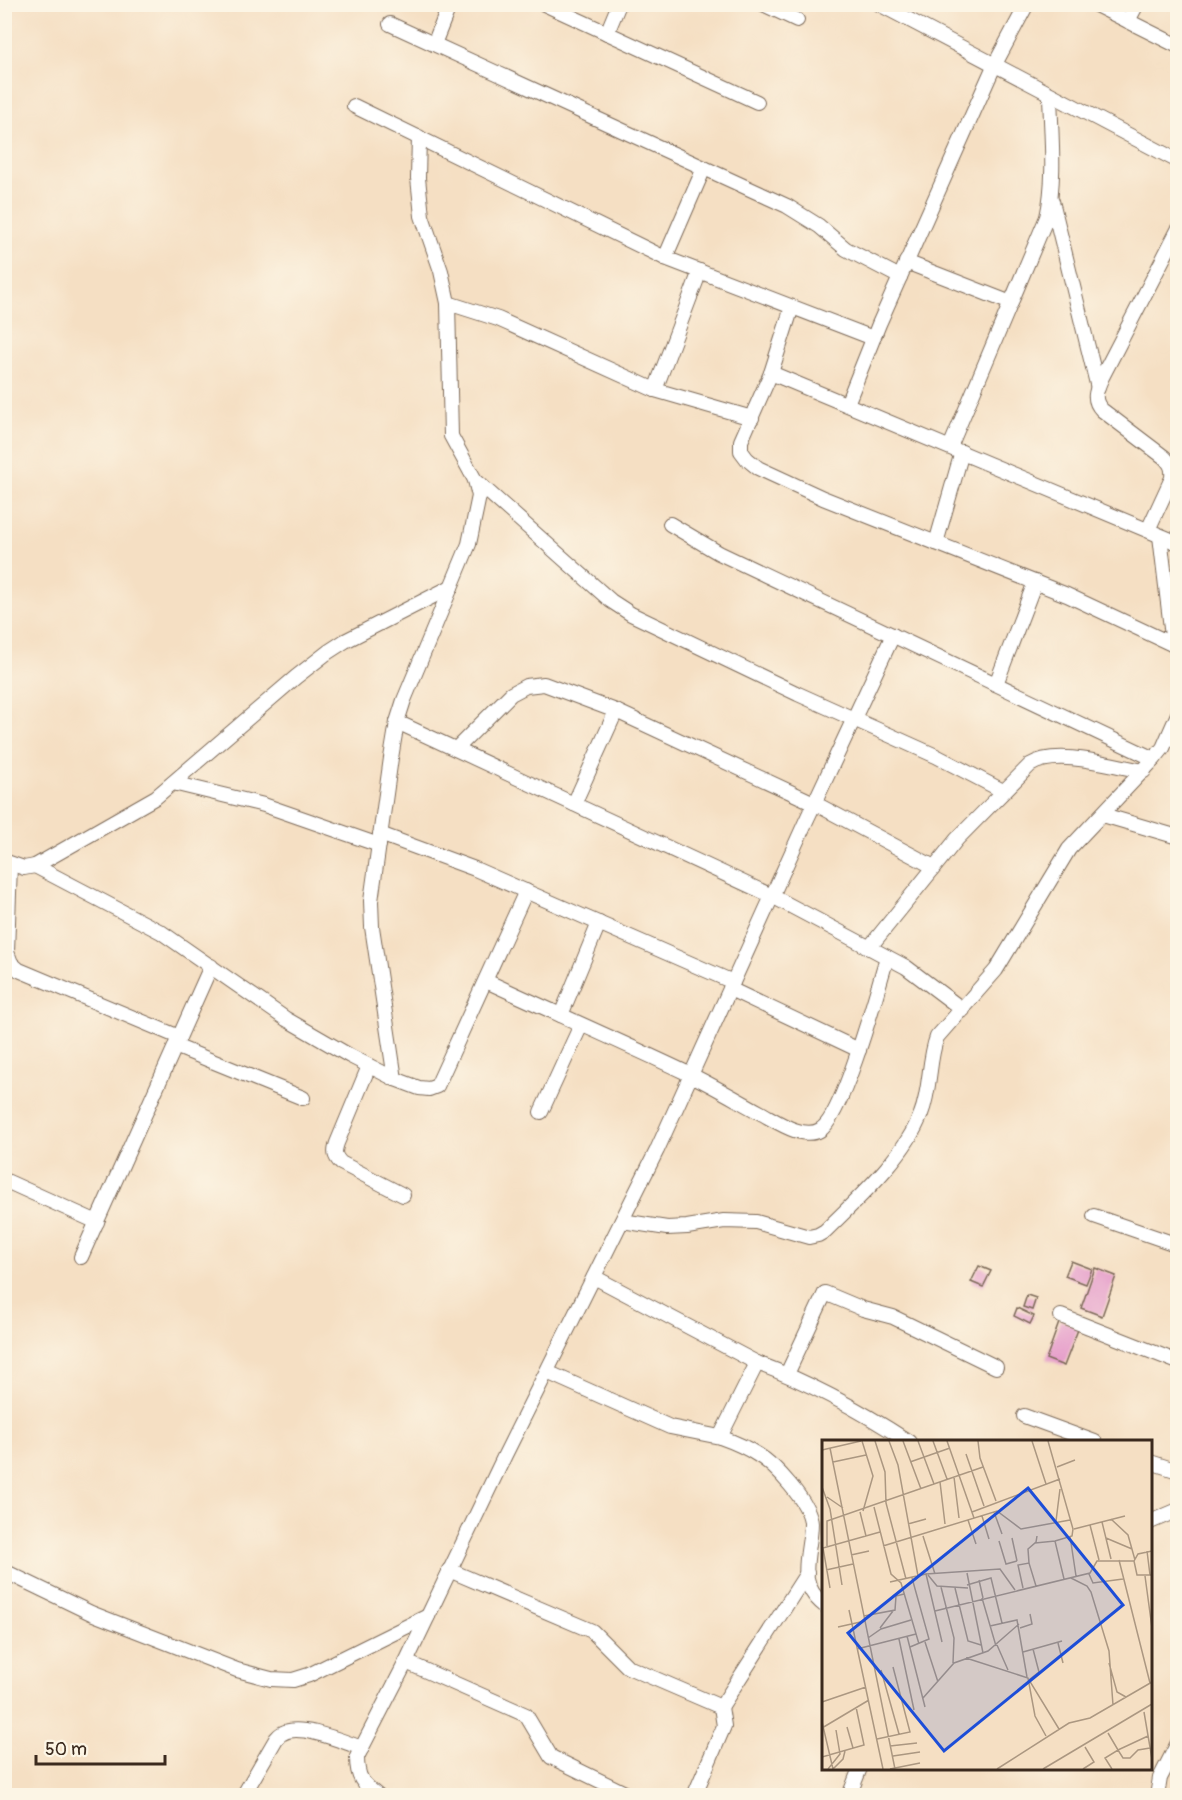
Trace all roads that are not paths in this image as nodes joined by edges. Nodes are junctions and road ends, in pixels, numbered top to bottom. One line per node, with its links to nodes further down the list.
1 (450, 4): 13 (street)
2 (544, 4): 12 (street)
3 (619, 4): 12 (street)
4 (763, 4): 9 (street)
5 (879, 4): 15 (street)
6 (1027, 4): 15 (street)
7 (1094, 4): 10 (street)
8 (1137, 4): 10 (street)
9 (796, 20)
10 (1128, 21): 14 (street)
11 (390, 24): 13 (street)
12 (607, 33): 17 (street)
13 (434, 44): 21 (street)
14 (1178, 46)
15 (994, 66): 16 (street); 25 (street)
16 (1050, 95): 20 (street); 22 (street)
17 (757, 102)
18 (354, 106): 19 (street)
19 (418, 137): 24 (street); 28 (street)
20 (1176, 158)
21 (704, 168): 24 (street); 27 (street)
22 (1050, 194): 29 (street); 33 (street)
23 (1178, 230): 33 (street)
24 (666, 258): 26 (street)
25 (906, 262): 27 (street); 29 (street)
26 (700, 271): 30 (street); 34 (street)
27 (900, 278): 31 (street)
28 (448, 303): 34 (street); 38 (street)
29 (1011, 303): 37 (street)
30 (792, 307): 31 (street); 32 (street)
31 (873, 338): 35 (street)
32 (771, 373): 35 (street); 36 (street)
33 (1098, 388): 40 (street)
34 (655, 390): 36 (street)
35 (847, 404): 37 (street)
36 (752, 418): 41 (street)
37 (956, 450): 40 (street); 41 (street)
38 (475, 480): 44 (street); 50 (street)
39 (670, 524): 45 (street)
40 (1154, 533): 42 (street); 46 (street)
41 (936, 543): 43 (street)
42 (1178, 543)
43 (1035, 582): 46 (street); 47 (street)
44 (451, 587): 51 (street); 55 (street)
45 (893, 635): 47 (street); 50 (street)
46 (1175, 646)
47 (996, 684): 53 (street)
48 (616, 711): 52 (street); 57 (street); 58 (street)
49 (1178, 714): 53 (street)
50 (854, 718): 56 (street); 57 (street)
51 (397, 722): 52 (street); 61 (street)
52 (456, 749): 58 (street)
53 (1154, 759): 54 (street)
54 (1144, 771): 56 (street); 59 (street)
55 (173, 783): 61 (street); 63 (street)
56 (1003, 791): 64 (street)
57 (814, 803): 64 (street); 66 (street)
58 (574, 804): 66 (street)
59 (1103, 815): 60 (street); 73 (street)
60 (1178, 837)
61 (379, 840): 65 (street); 80 (street)
62 (6, 863): 63 (street); 76 (street)
63 (35, 866): 70 (street)
64 (934, 867): 68 (street)
65 (526, 891): 67 (street); 71 (street)
66 (772, 896): 68 (street); 72 (street)
67 (599, 923): 72 (street); 74 (street)
68 (869, 948): 69 (street)
69 (887, 957): 73 (street); 77 (street)
70 (211, 966): 76 (street); 78 (street)
71 (486, 981): 74 (street); 80 (street)
72 (731, 986): 77 (street); 79 (street)
73 (963, 1010): 86 (street)
74 (561, 1015): 75 (street)
75 (581, 1025): 79 (street); 82 (street)
76 (177, 1042): 81 (street); 87 (street)
77 (859, 1050): 79 (street)
78 (369, 1066): 80 (street); 84 (street)
79 (691, 1075): 86 (street)
80 (395, 1078)
81 (303, 1098)
82 (541, 1112)
83 (4, 1180): 87 (street)
84 (403, 1195)
85 (1094, 1216): 88 (street)
86 (622, 1221): 90 (street)
87 (97, 1222): 89 (street)
88 (1178, 1245)
89 (81, 1257)
90 (594, 1277): 93 (street); 95 (street)
91 (1060, 1316): 92 (street)
92 (1178, 1362)
93 (757, 1363): 96 (street); 98 (street)
94 (996, 1367): 96 (street)
95 (547, 1372): 98 (street); 106 (street)
96 (787, 1374): 99 (street)
97 (1024, 1416): 100 (street)
98 (720, 1437): 107 (street)
99 (906, 1440)
100 (1090, 1440)
101 (1152, 1463): 102 (street)
102 (1178, 1471)
103 (1178, 1510): 104 (street)
104 (1152, 1521)
105 (4, 1570): 109 (street)
106 (449, 1570): 109 (street); 111 (street)
107 (807, 1573): 108 (street); 111 (street)
108 (822, 1603)
109 (428, 1616): 110 (street)
110 (406, 1662): 113 (street); 117 (street)
111 (721, 1707): 118 (street)
112 (1178, 1743): 120 (street)
113 (362, 1748): 115 (street); 116 (street)
114 (859, 1770): 119 (street)
115 (243, 1796)
116 (378, 1796)
117 (631, 1796)
118 (694, 1796)
119 (849, 1796)
120 (1157, 1796)

